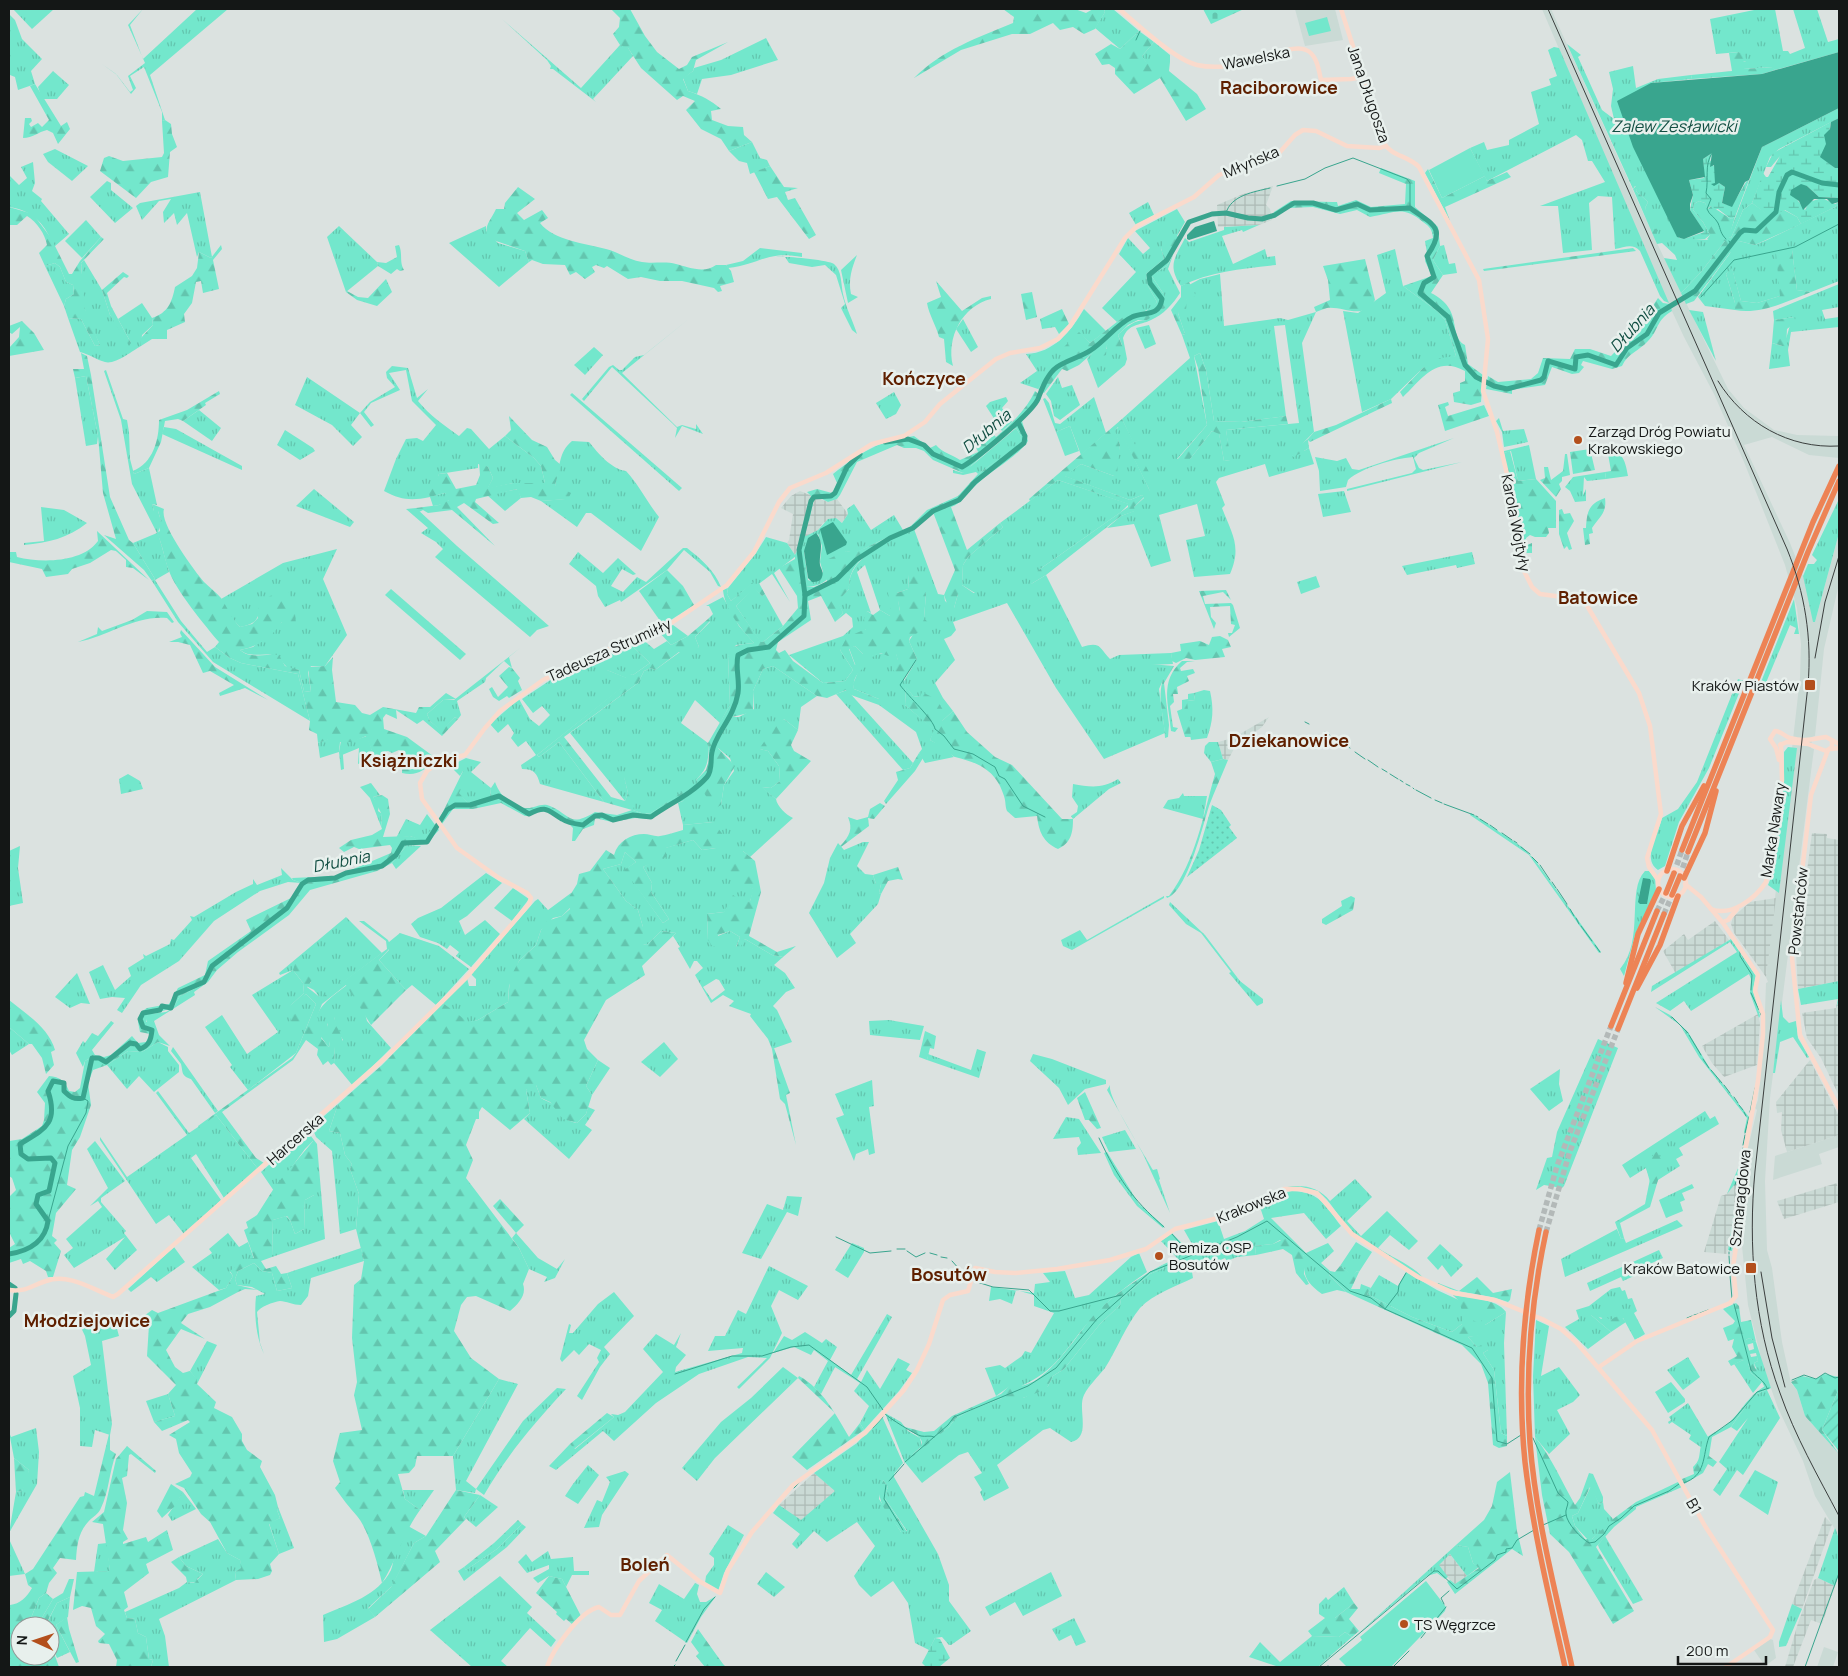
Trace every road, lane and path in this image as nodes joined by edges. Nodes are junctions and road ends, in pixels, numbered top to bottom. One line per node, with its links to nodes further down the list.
1 (1119, 9): 3 (street, Wawelska)
2 (1341, 9): 3 (street, Jana Długosza)
3 (1362, 76): 4 (street, Jana Długosza)
4 (1386, 146): 5 (street, Młyńska); 6 (street, Jana Długosza)
5 (1125, 238): 35 (street, Tadeusza Strumiłły)
6 (1474, 269): 23 (street, Karola Wojtyły)
7 (1839, 466): 21 (highway)
8 (1839, 481): 21 (highway)
9 (1784, 735): 11 (street); 14 (street); 15 (street)
10 (1820, 739): 12 (street); 13 (street); 17 (street, Powstańców)
11 (1792, 740): 13 (street); 14 (street)
12 (1832, 741): 16 (street); 18 (street, Powstańców)
13 (1812, 743): 17 (street)
14 (1782, 744): 15 (street); 20 (street, Marka Nawary)
15 (1774, 745): 20 (street, Marka Nawary)
16 (1839, 746): 18 (street)
17 (1820, 748): 18 (street); 19 (street, Powstańców)
18 (1830, 749): 19 (street, Powstańców)
19 (1821, 766): 40 (street, Powstańców)
20 (1782, 768): 31 (street, Marka Nawary)
21 (1716, 773): 22 (highway); 24 (highway); 26 (highway)
22 (1685, 851)
23 (1651, 870): 24 (street); 27 (street)
24 (1664, 872): 26 (street); 27 (street)
25 (1674, 873): 30 (highway)
26 (1683, 879): 29 (street); 30 (highway); 30 (street)
27 (1658, 880): 28 (street)
28 (1659, 889): 30 (street); 36 (highway)
29 (1695, 893): 30 (street); 33 (street)
30 (1675, 894): 37 (highway)
31 (1737, 908): 32 (street, Marka Nawary); 34 (street, Marka Nawary)
32 (1727, 911): 33 (street, Marka Nawary); 34 (street)
33 (1719, 914): 34 (street)
34 (1727, 920): 44 (street, Szmaragdowa)
35 (470, 972): 43 (street, Harcerska)
36 (1623, 998): 37 (highway); 38 (highway)
37 (1630, 1000): 39 (highway)
38 (1611, 1026)
39 (1618, 1029)
40 (1839, 1108)
41 (1539, 1230): 47 (highway)
42 (1546, 1232): 48 (highway)
43 (9, 1290)
44 (1598, 1367): 45 (street, Krakowska); 46 (street, Krakowska)
45 (1610, 1382): 49 (street, B1)
46 (547, 1667)
47 (1565, 1667)
48 (1572, 1667)
49 (1726, 1667)

